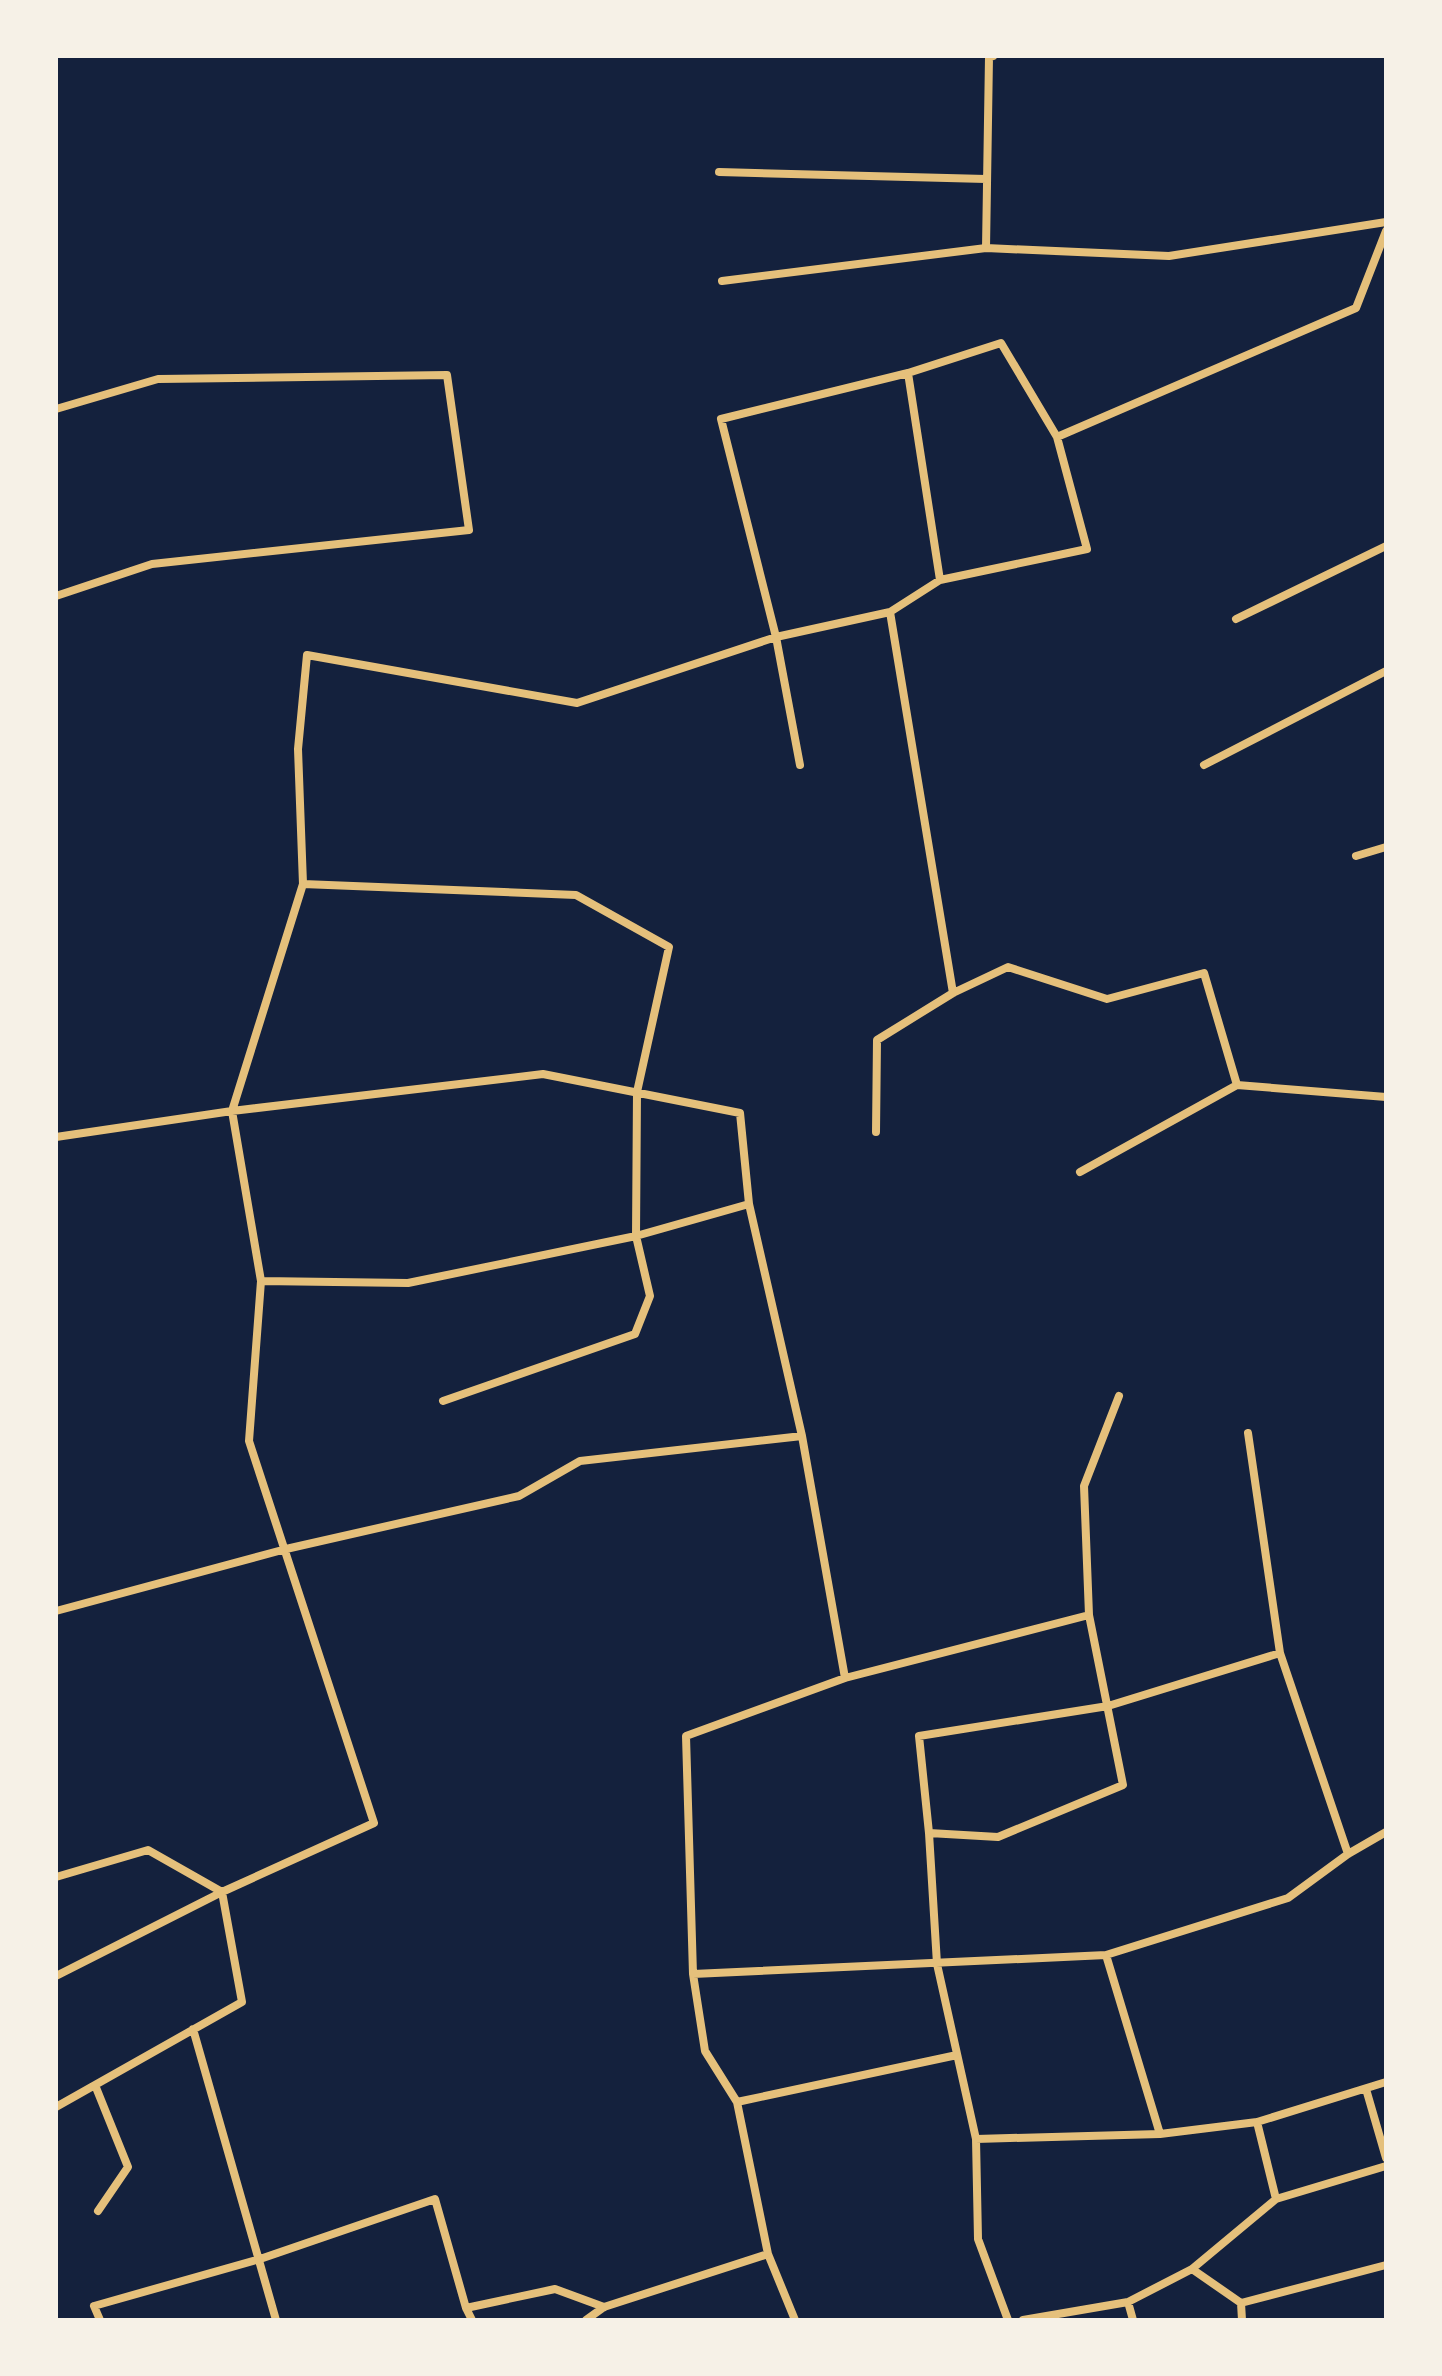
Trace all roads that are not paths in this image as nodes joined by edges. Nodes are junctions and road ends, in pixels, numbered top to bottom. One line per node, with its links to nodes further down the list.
1 (993, 56): 3 (street)
2 (719, 172): 3 (street)
3 (986, 179): 6 (street)
4 (1386, 222): 6 (street)
5 (1386, 231): 10 (street)
6 (986, 248): 7 (street)
7 (722, 281)
8 (908, 373): 10 (street); 12 (street); 16 (street)
9 (56, 409): 13 (street)
10 (1057, 437): 12 (street)
11 (1386, 546): 15 (street)
12 (940, 580): 14 (street)
13 (56, 596)
14 (890, 612): 16 (street); 23 (street)
15 (1236, 619)
16 (776, 637): 18 (street); 22 (street)
17 (1386, 671): 19 (street)
18 (800, 765)
19 (1204, 765)
20 (1386, 847): 21 (street)
21 (1356, 856)
22 (303, 884): 25 (street); 27 (street)
23 (953, 993): 24 (street); 28 (street)
24 (1237, 1085): 26 (street); 30 (street)
25 (637, 1092): 27 (street); 31 (street); 32 (street)
26 (1386, 1097)
27 (232, 1111): 29 (street); 33 (street)
28 (876, 1132)
29 (56, 1136)
30 (1080, 1172)
31 (749, 1204): 32 (street); 37 (street)
32 (636, 1236): 33 (street); 35 (street)
33 (261, 1281): 38 (street)
34 (1119, 1396): 40 (street)
35 (443, 1401)
36 (1248, 1433): 41 (street)
37 (802, 1436): 38 (street); 42 (street)
38 (286, 1549): 39 (street); 48 (street)
39 (56, 1611)
40 (1089, 1615): 42 (street); 43 (street)
41 (1280, 1653): 43 (street); 46 (street)
42 (845, 1678): 51 (street)
43 (1108, 1706): 45 (street); 45 (street)
44 (1386, 1832): 46 (street)
45 (929, 1833): 50 (street)
46 (1348, 1854): 49 (street)
47 (56, 1877): 48 (street)
48 (222, 1892): 52 (street); 53 (street)
49 (1106, 1955): 50 (street); 61 (street)
50 (937, 1964): 51 (street); 54 (street)
51 (693, 1974): 58 (street)
52 (56, 1976)
53 (193, 2029): 56 (street); 68 (street)
54 (957, 2055): 58 (street); 62 (street)
55 (1386, 2082): 57 (street)
56 (95, 2085): 59 (street); 66 (street)
57 (1366, 2089): 60 (street); 63 (street)
58 (737, 2102): 67 (street)
59 (56, 2107)
60 (1257, 2122): 61 (street); 65 (street)
61 (1160, 2134): 62 (street)
62 (976, 2139): 80 (street)
63 (1386, 2158)
64 (1386, 2166): 65 (street)
65 (1276, 2199): 70 (street)
66 (98, 2211)
67 (768, 2254): 73 (street); 79 (street)
68 (260, 2259): 74 (street); 75 (street); 76 (street)
69 (1386, 2265): 72 (street)
70 (1192, 2269): 71 (street); 72 (street)
71 (1128, 2302): 81 (street); 82 (street)
72 (1241, 2303): 83 (street)
73 (604, 2307): 74 (street); 78 (street)
74 (466, 2308): 77 (street)
75 (100, 2320)
76 (276, 2320)
77 (472, 2320)
78 (586, 2320)
79 (795, 2320)
80 (1008, 2320)
81 (1023, 2320)
82 (1133, 2320)
83 (1242, 2320)

